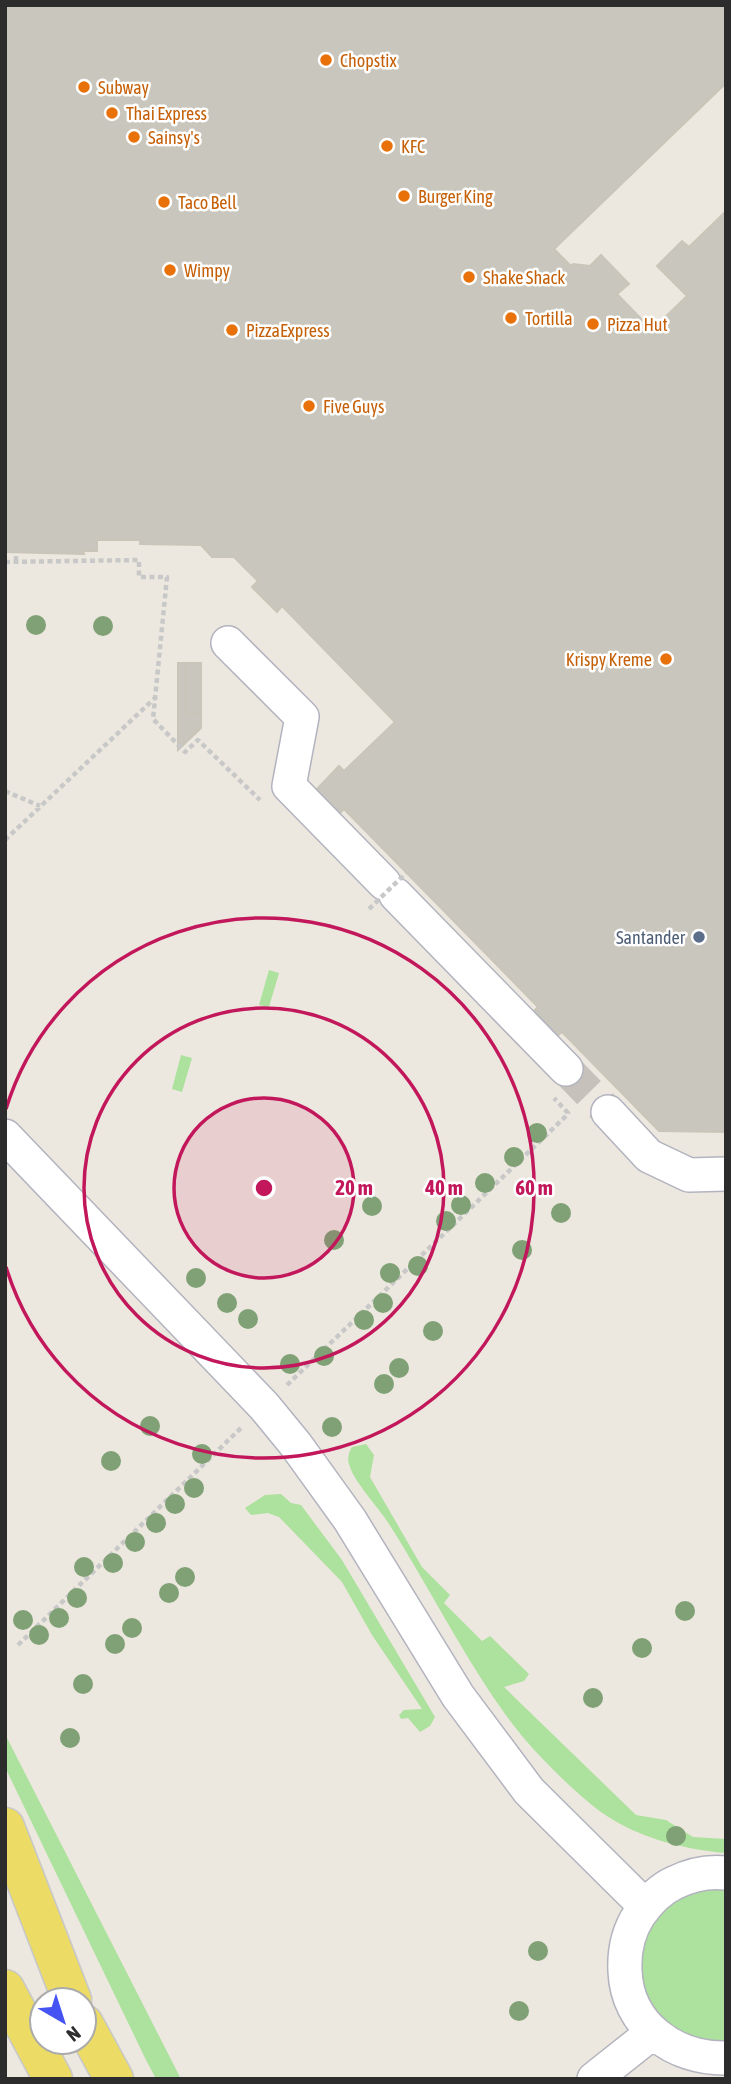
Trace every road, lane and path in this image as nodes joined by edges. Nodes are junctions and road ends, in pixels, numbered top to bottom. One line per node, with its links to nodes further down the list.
1 (16, 553): 2 (path)
2 (16, 561): 3 (path); 5 (path)
3 (5, 562)
4 (228, 643): 10 (street)
5 (157, 696): 7 (path); 8 (path)
6 (5, 792): 7 (path)
7 (40, 806): 9 (path)
8 (265, 806)
9 (5, 840)
10 (558, 1081): 14 (path)
11 (608, 1112): 13 (street)
12 (5, 1136): 20 (street)
13 (726, 1174)
14 (287, 1385)
15 (243, 1426): 16 (path)
16 (18, 1645)
17 (5, 1828): 22 (main road)
18 (726, 1873): 20 (street)
19 (5, 1884): 21 (main road)
20 (645, 1906): 25 (street)
21 (63, 1986)
22 (66, 1986)
23 (5, 1989): 28 (main road)
24 (5, 2010): 28 (main road)
25 (652, 2033): 27 (street); 30 (street)
26 (98, 2050): 29 (main road)
27 (726, 2058)
28 (51, 2079)
29 (114, 2079)
30 (594, 2079)

